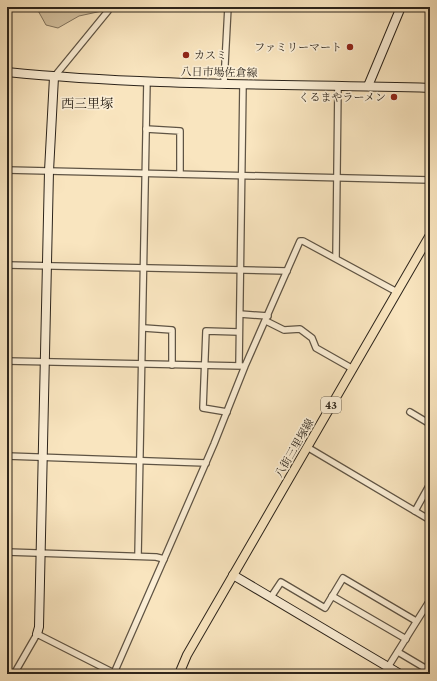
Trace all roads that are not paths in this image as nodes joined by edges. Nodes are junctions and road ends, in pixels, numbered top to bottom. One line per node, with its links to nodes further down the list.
1 (108, 7): 5 (street)
2 (228, 7): 7 (street)
3 (400, 7): 10 (street)
4 (7, 72): 5 (street, 八日市場佐倉線)
5 (54, 77): 6 (street, 八日市場佐倉線); 14 (street)
6 (147, 81): 7 (street, 八日市場佐倉線); 12 (street)
7 (224, 83): 8 (street, 八日市場佐倉線)
8 (243, 84): 9 (street, 八日市場佐倉線); 17 (street)
9 (338, 86): 10 (street, 八日市場佐倉線); 18 (street)
10 (368, 86): 11 (street, 八日市場佐倉線)
11 (430, 88)
12 (146, 129): 15 (street); 16 (street)
13 (7, 170): 14 (street)
14 (49, 171): 15 (street); 23 (street)
15 (146, 174): 16 (street); 24 (street)
16 (180, 174): 17 (street)
17 (242, 176): 18 (street); 25 (street)
18 (337, 178): 19 (street); 21 (street)
19 (430, 180)
20 (430, 234): 27 (main road, 八街三里塚線 / 43)
21 (336, 258): 26 (street); 27 (street)
22 (7, 265): 23 (street)
23 (47, 266): 24 (street); 33 (street)
24 (144, 268): 25 (street); 30 (street)
25 (240, 269): 26 (street); 28 (street)
26 (287, 271): 29 (street)
27 (397, 292): 38 (main road, 八街三里塚線 / 43)
28 (240, 314): 29 (street); 31 (street)
29 (267, 318): 37 (street); 38 (street)
30 (144, 328): 34 (street); 35 (street)
31 (239, 332): 36 (street); 37 (street)
32 (7, 361): 33 (street)
33 (45, 362): 34 (street); 44 (street)
34 (143, 364): 35 (street); 45 (street)
35 (172, 365): 36 (street)
36 (203, 365): 37 (street); 39 (street)
37 (242, 366): 39 (street)
38 (353, 369): 42 (main road, 八街三里塚線 / 43)
39 (226, 412): 46 (street)
40 (410, 412): 41 (street)
41 (430, 424)
42 (307, 447): 50 (street); 56 (main road, 八街三里塚線 / 43)
43 (7, 456): 44 (street)
44 (42, 457): 45 (street); 53 (street)
45 (140, 461): 46 (street); 54 (street)
46 (206, 463): 55 (street)
47 (430, 484): 48 (street)
48 (424, 495): 49 (street); 50 (street)
49 (430, 499)
50 (415, 511): 51 (street)
51 (430, 520)
52 (7, 552): 53 (street)
53 (41, 553): 54 (street); 61 (street)
54 (138, 556): 55 (street)
55 (164, 559): 67 (street)
56 (233, 575): 58 (street); 68 (main road, 八街三里塚線 / 43)
57 (332, 596): 58 (street); 60 (street); 62 (street)
58 (271, 597): 64 (street)
59 (430, 600): 60 (street)
60 (416, 621): 62 (street)
61 (37, 634): 66 (street); 67 (street)
62 (406, 639): 63 (street)
63 (398, 652): 64 (street); 65 (street)
64 (388, 667): 69 (street)
65 (430, 671)
66 (14, 674)
67 (115, 674)
68 (179, 674)
69 (400, 674)

